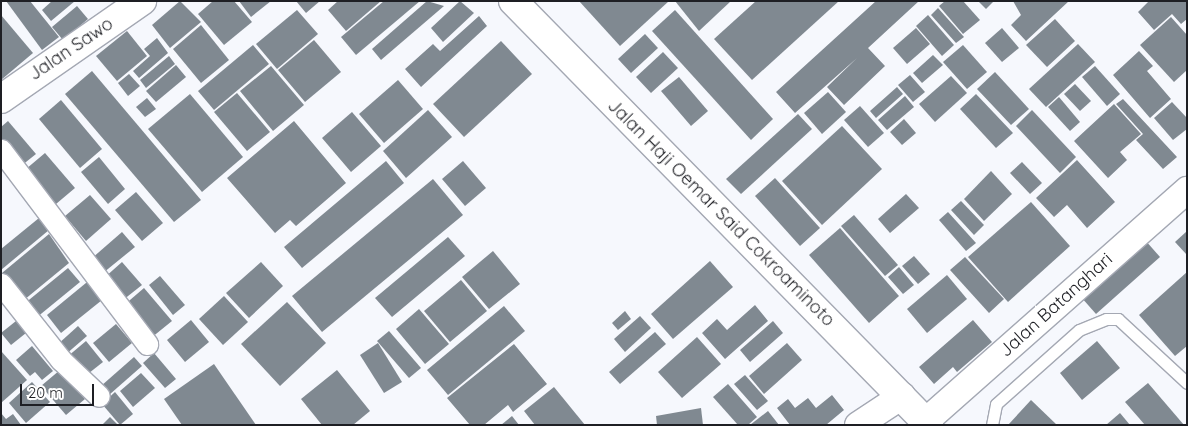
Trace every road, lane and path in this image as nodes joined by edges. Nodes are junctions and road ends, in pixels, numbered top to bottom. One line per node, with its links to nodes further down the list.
1 (142, 1): 3 (main road, Jalan Sawo)
2 (513, 1): 10 (main road, Jalan Haji Oemar Said Cokroaminoto)
3 (1, 99)
4 (1, 150): 7 (street)
5 (1187, 190): 11 (street, Jalan Batanghari)
6 (1, 284): 9 (street)
7 (147, 344)
8 (1187, 383): 13 (lane)
9 (99, 396)
10 (902, 396): 11 (main road, Jalan Haji Oemar Said Cokroaminoto); 12 (street)
11 (927, 423)
12 (858, 425)
13 (992, 425)

